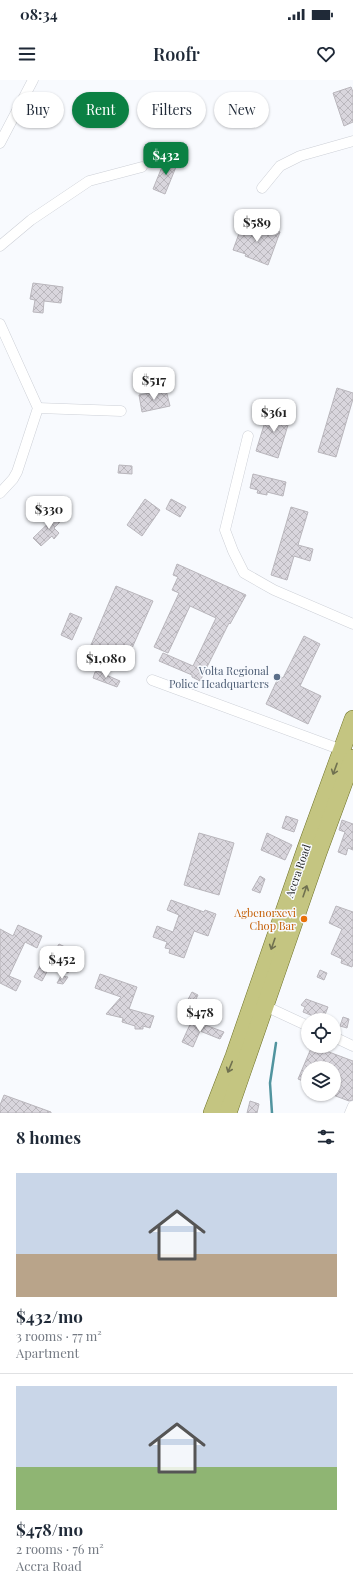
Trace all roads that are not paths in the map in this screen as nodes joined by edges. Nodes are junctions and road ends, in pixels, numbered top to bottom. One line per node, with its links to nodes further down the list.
1 (33, 80): 3 (street)
2 (353, 141): 5 (street)
3 (0, 144)
4 (142, 167): 6 (street)
5 (262, 188)
6 (0, 246)
7 (0, 324): 8 (street)
8 (38, 408): 9 (street); 11 (street)
9 (121, 411)
10 (248, 436): 12 (street)
11 (0, 493)
12 (353, 624)
13 (152, 680): 15 (street)
14 (353, 719): 15 (main road, Accra Road)
15 (350, 756): 16 (main road, Accra Road, one-way to 15); 21 (main road, Accra Road, one-way to 21)
16 (265, 1006): 17 (street); 22 (main road, Accra Road)
17 (301, 1023)
18 (341, 1040): 19 (street)
19 (353, 1046)
20 (353, 1106): 23 (street)
21 (212, 1113)
22 (228, 1113)
23 (350, 1113)

